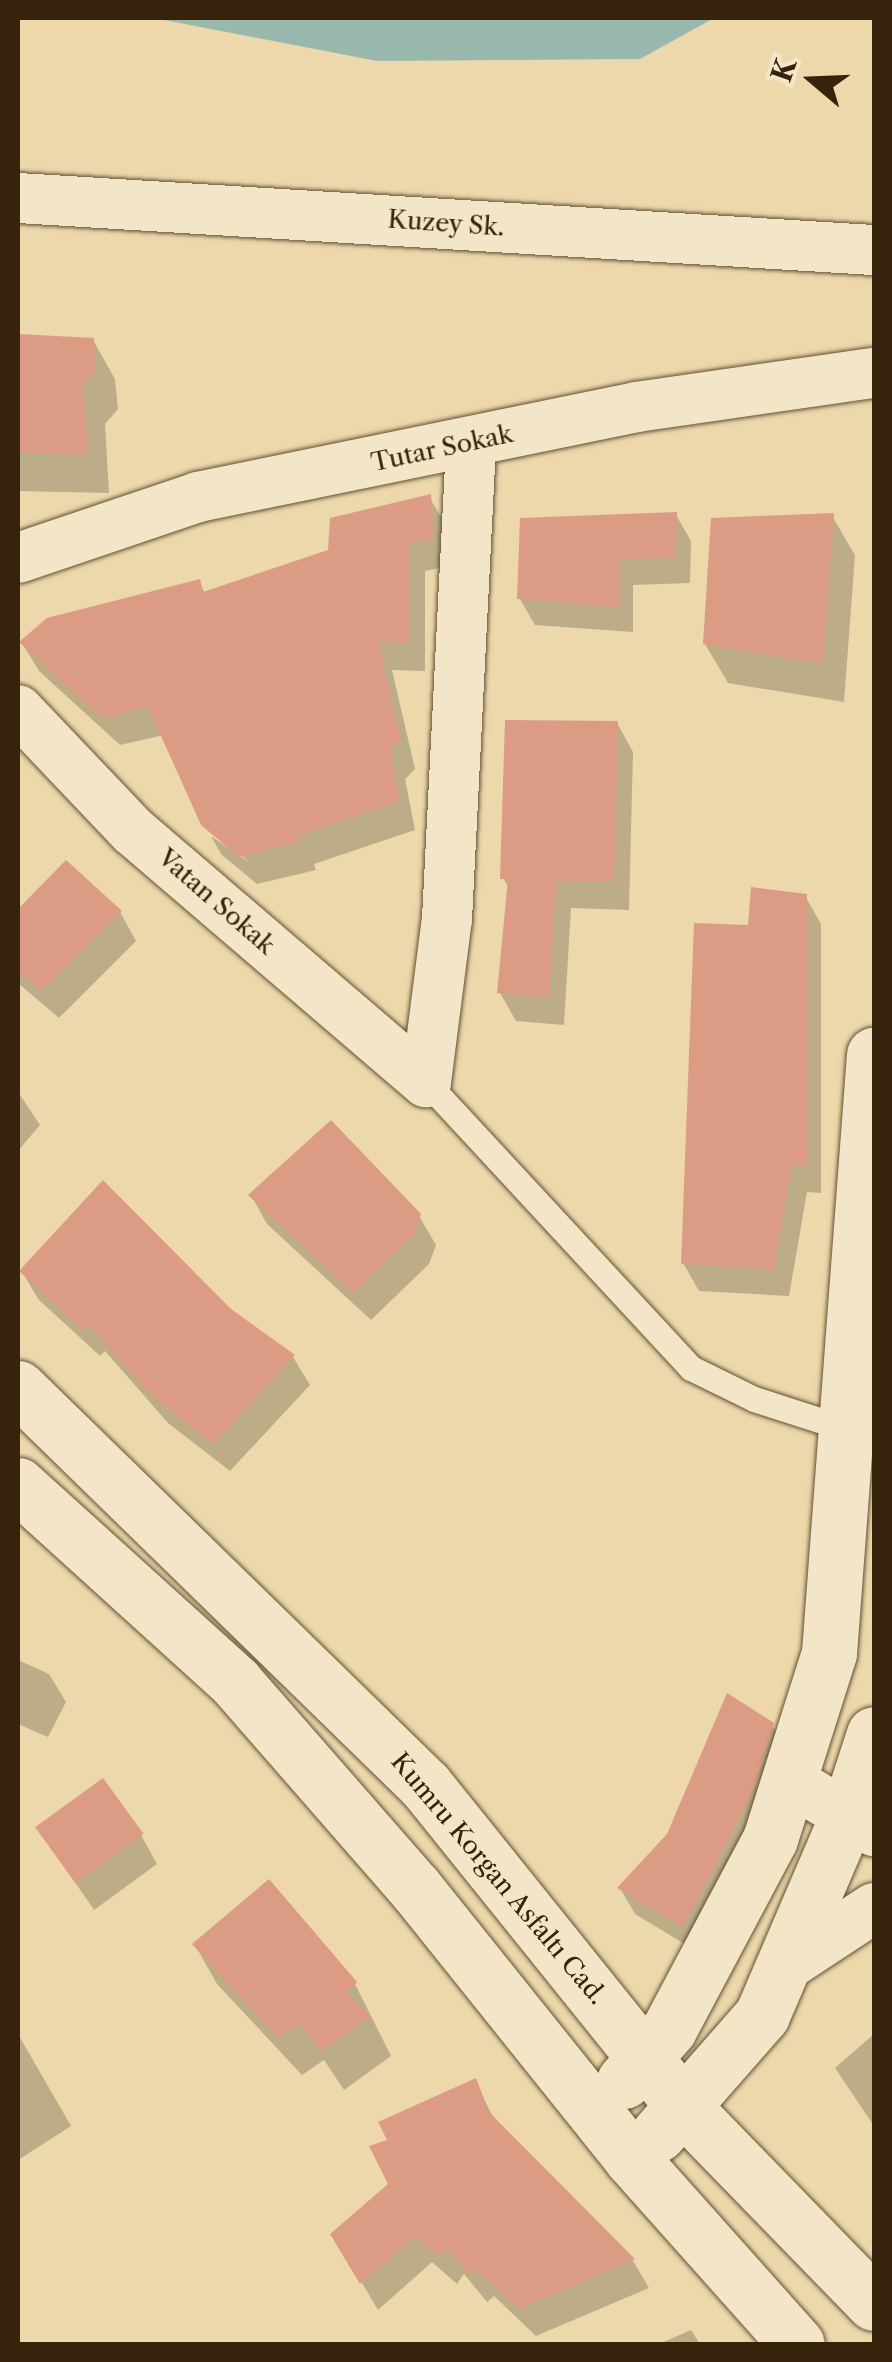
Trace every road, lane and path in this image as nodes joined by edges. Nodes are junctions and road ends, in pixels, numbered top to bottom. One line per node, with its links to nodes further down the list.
1 (18, 198): 2 (street, Kuzey Sk.)
2 (874, 250)
3 (874, 373): 4 (street, Tutar Sokak)
4 (471, 444): 5 (street, Tutar Sokak); 8 (street)
5 (18, 558)
6 (18, 710): 8 (street, Vatan Sokak)
7 (874, 1055): 9 (main road)
8 (426, 1082): 11 (lane)
9 (868, 1222): 11 (main road)
10 (18, 1388): 18 (main road, Kumru Korgan Asfaltı Cad.)
11 (844, 1428): 14 (main road)
12 (18, 1485): 20 (main road)
13 (874, 1734): 15 (main road)
14 (790, 1782): 15 (street); 18 (main road)
15 (861, 1822): 17 (main road)
16 (874, 1908): 17 (street)
17 (782, 1968): 19 (main road)
18 (646, 2055): 19 (main road, Kumru Korgan Asfaltı Cad.); 20 (main road)
19 (686, 2110): 21 (main road); 22 (main road, Kumru Korgan Asfaltı Cad.)
20 (596, 2114): 21 (main road)
21 (631, 2158): 23 (main road)
22 (874, 2302)
23 (797, 2344)

